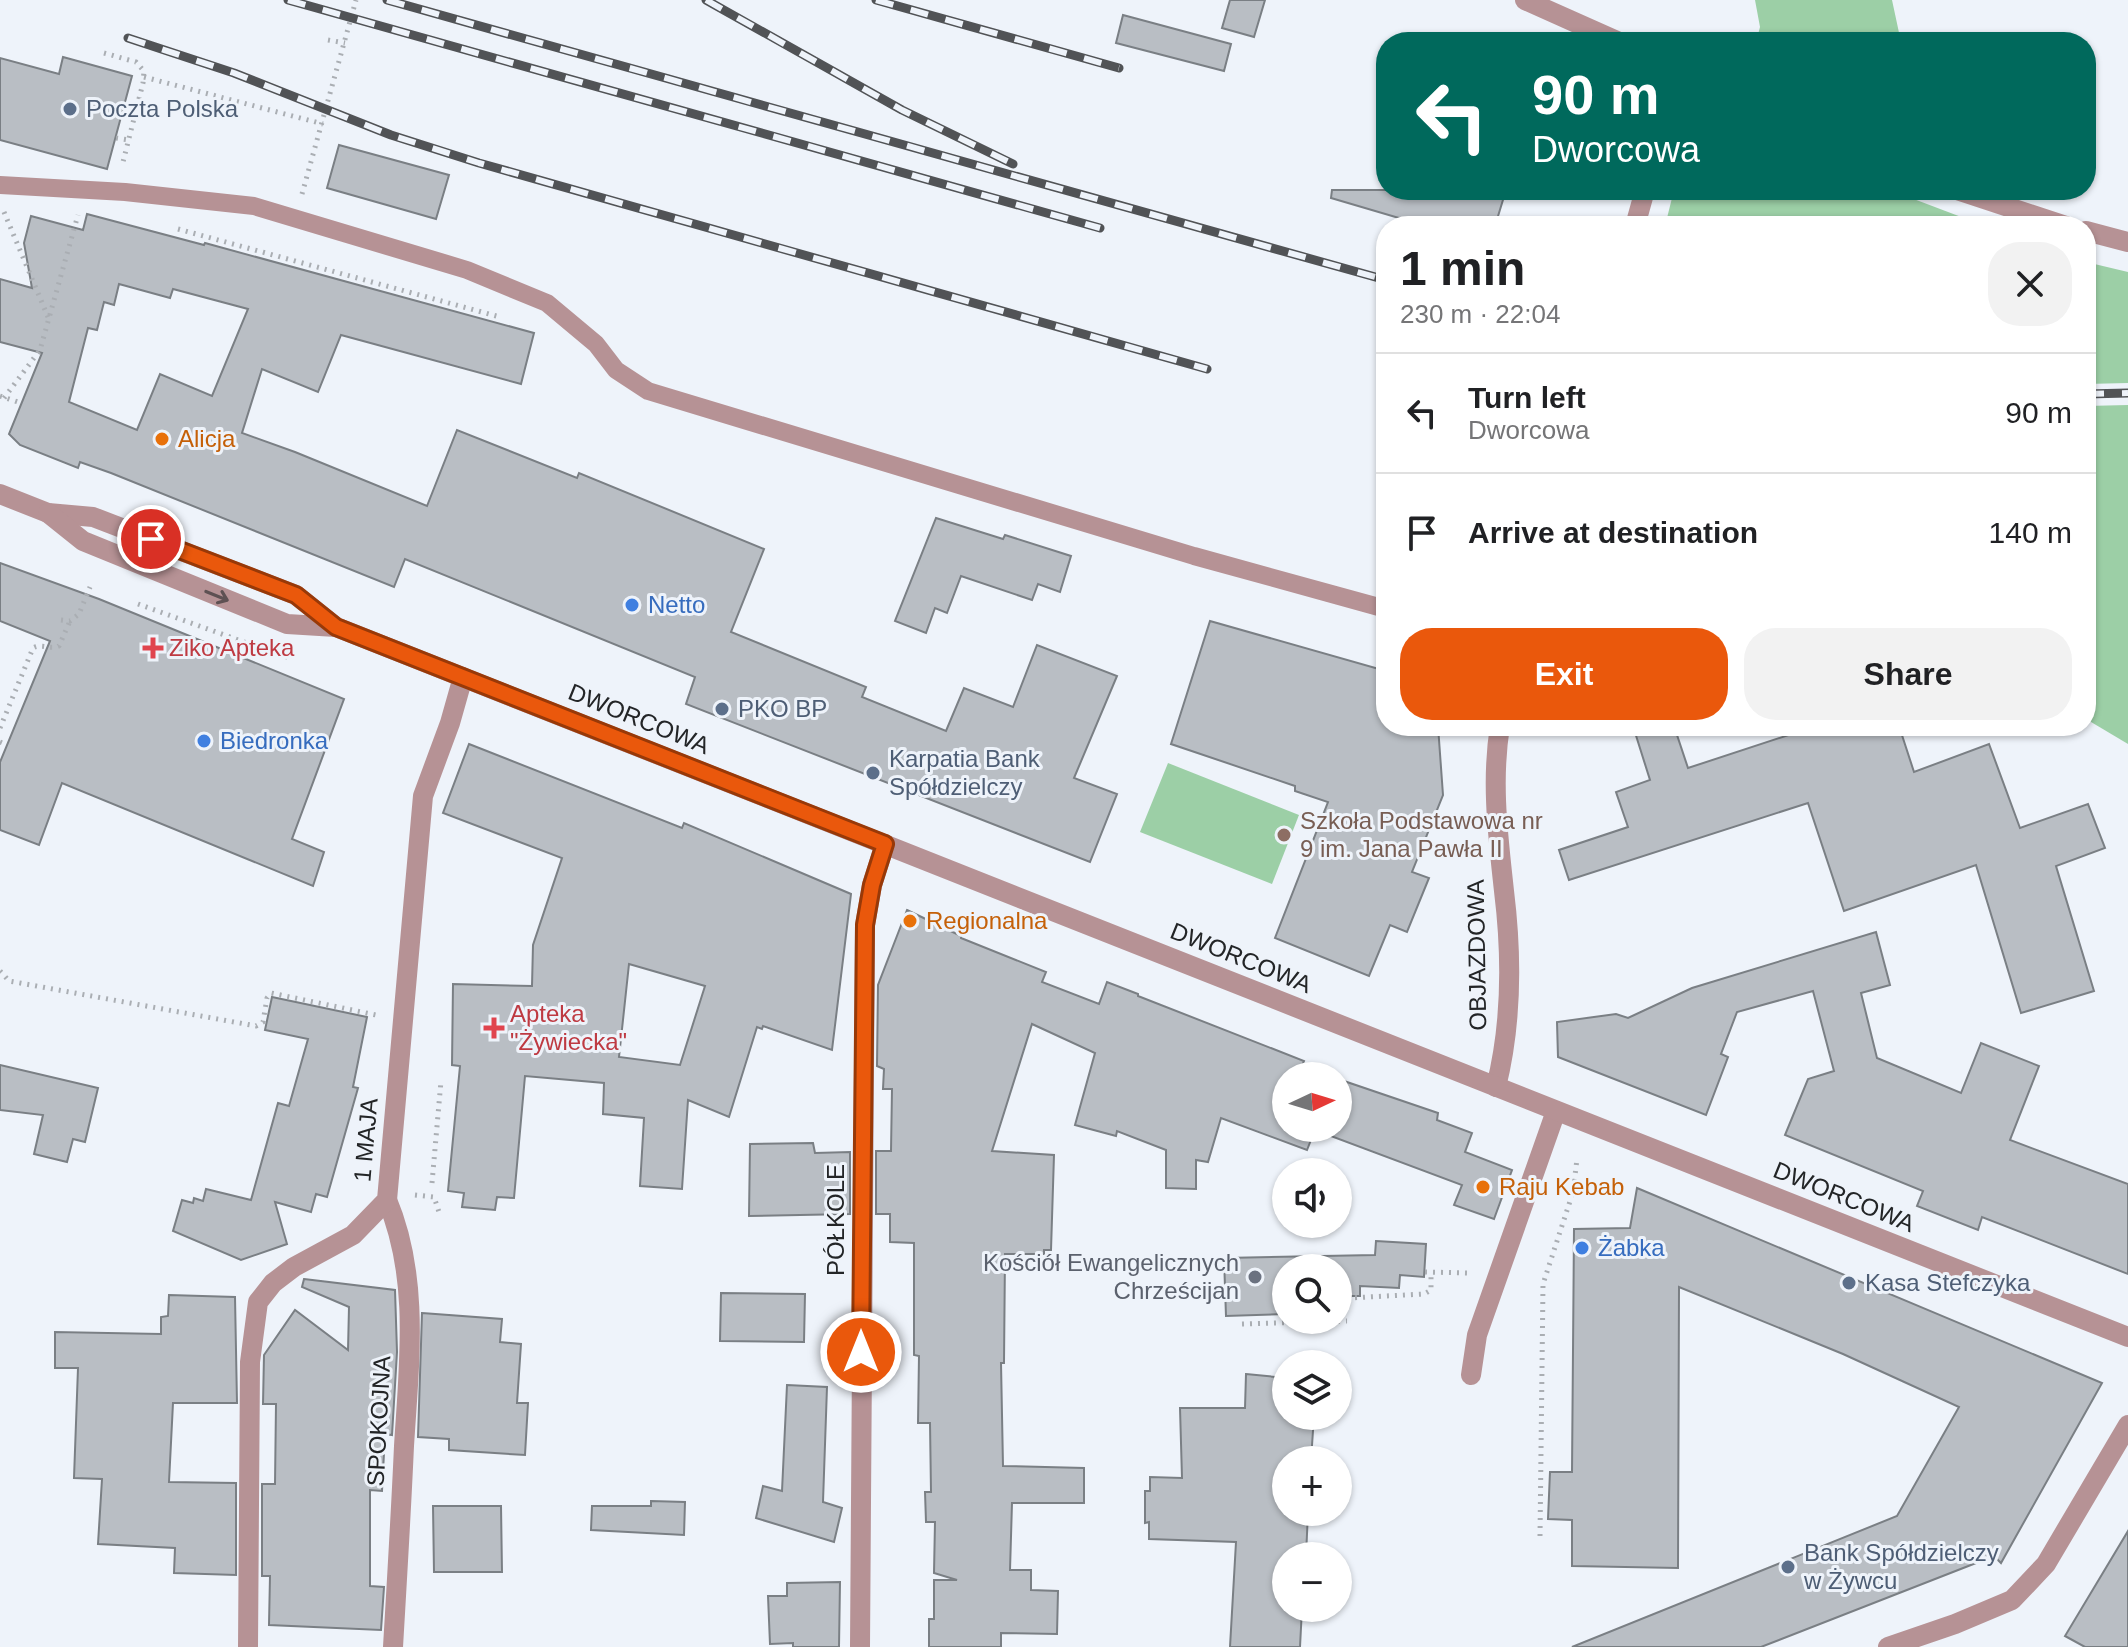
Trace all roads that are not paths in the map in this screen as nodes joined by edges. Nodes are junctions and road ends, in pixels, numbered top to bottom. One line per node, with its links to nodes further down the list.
1 (1525, 0): 2 (street)
2 (1597, 32)
3 (0, 185): 10 (lane)
4 (1987, 200): 5 (street)
5 (2036, 216)
6 (2096, 234): 7 (street)
7 (2128, 242)
8 (0, 494): 9 (street, DWORCOWA)
9 (48, 513): 11 (street, DWORCOWA); 11 (street, DWORCOWA, one-way to 11)
10 (1376, 606)
11 (336, 627): 12 (street, DWORCOWA)
12 (463, 677): 14 (street, DWORCOWA); 17 (street, 1 MAJA)
13 (1499, 736): 15 (street, OBJAZDOWA)
14 (885, 844): 15 (street, DWORCOWA); 23 (street, PÓŁKOLE)
15 (1496, 1087): 16 (street, DWORCOWA)
16 (1556, 1111): 18 (street, DWORCOWA); 19 (street)
17 (387, 1200): 21 (street, 1 MAJA); 22 (street, SPOKOJNA)
18 (2128, 1337)
19 (1471, 1375)
20 (2128, 1425): 24 (street)
21 (248, 1647)
22 (393, 1647)
23 (860, 1647)
24 (1888, 1647)

